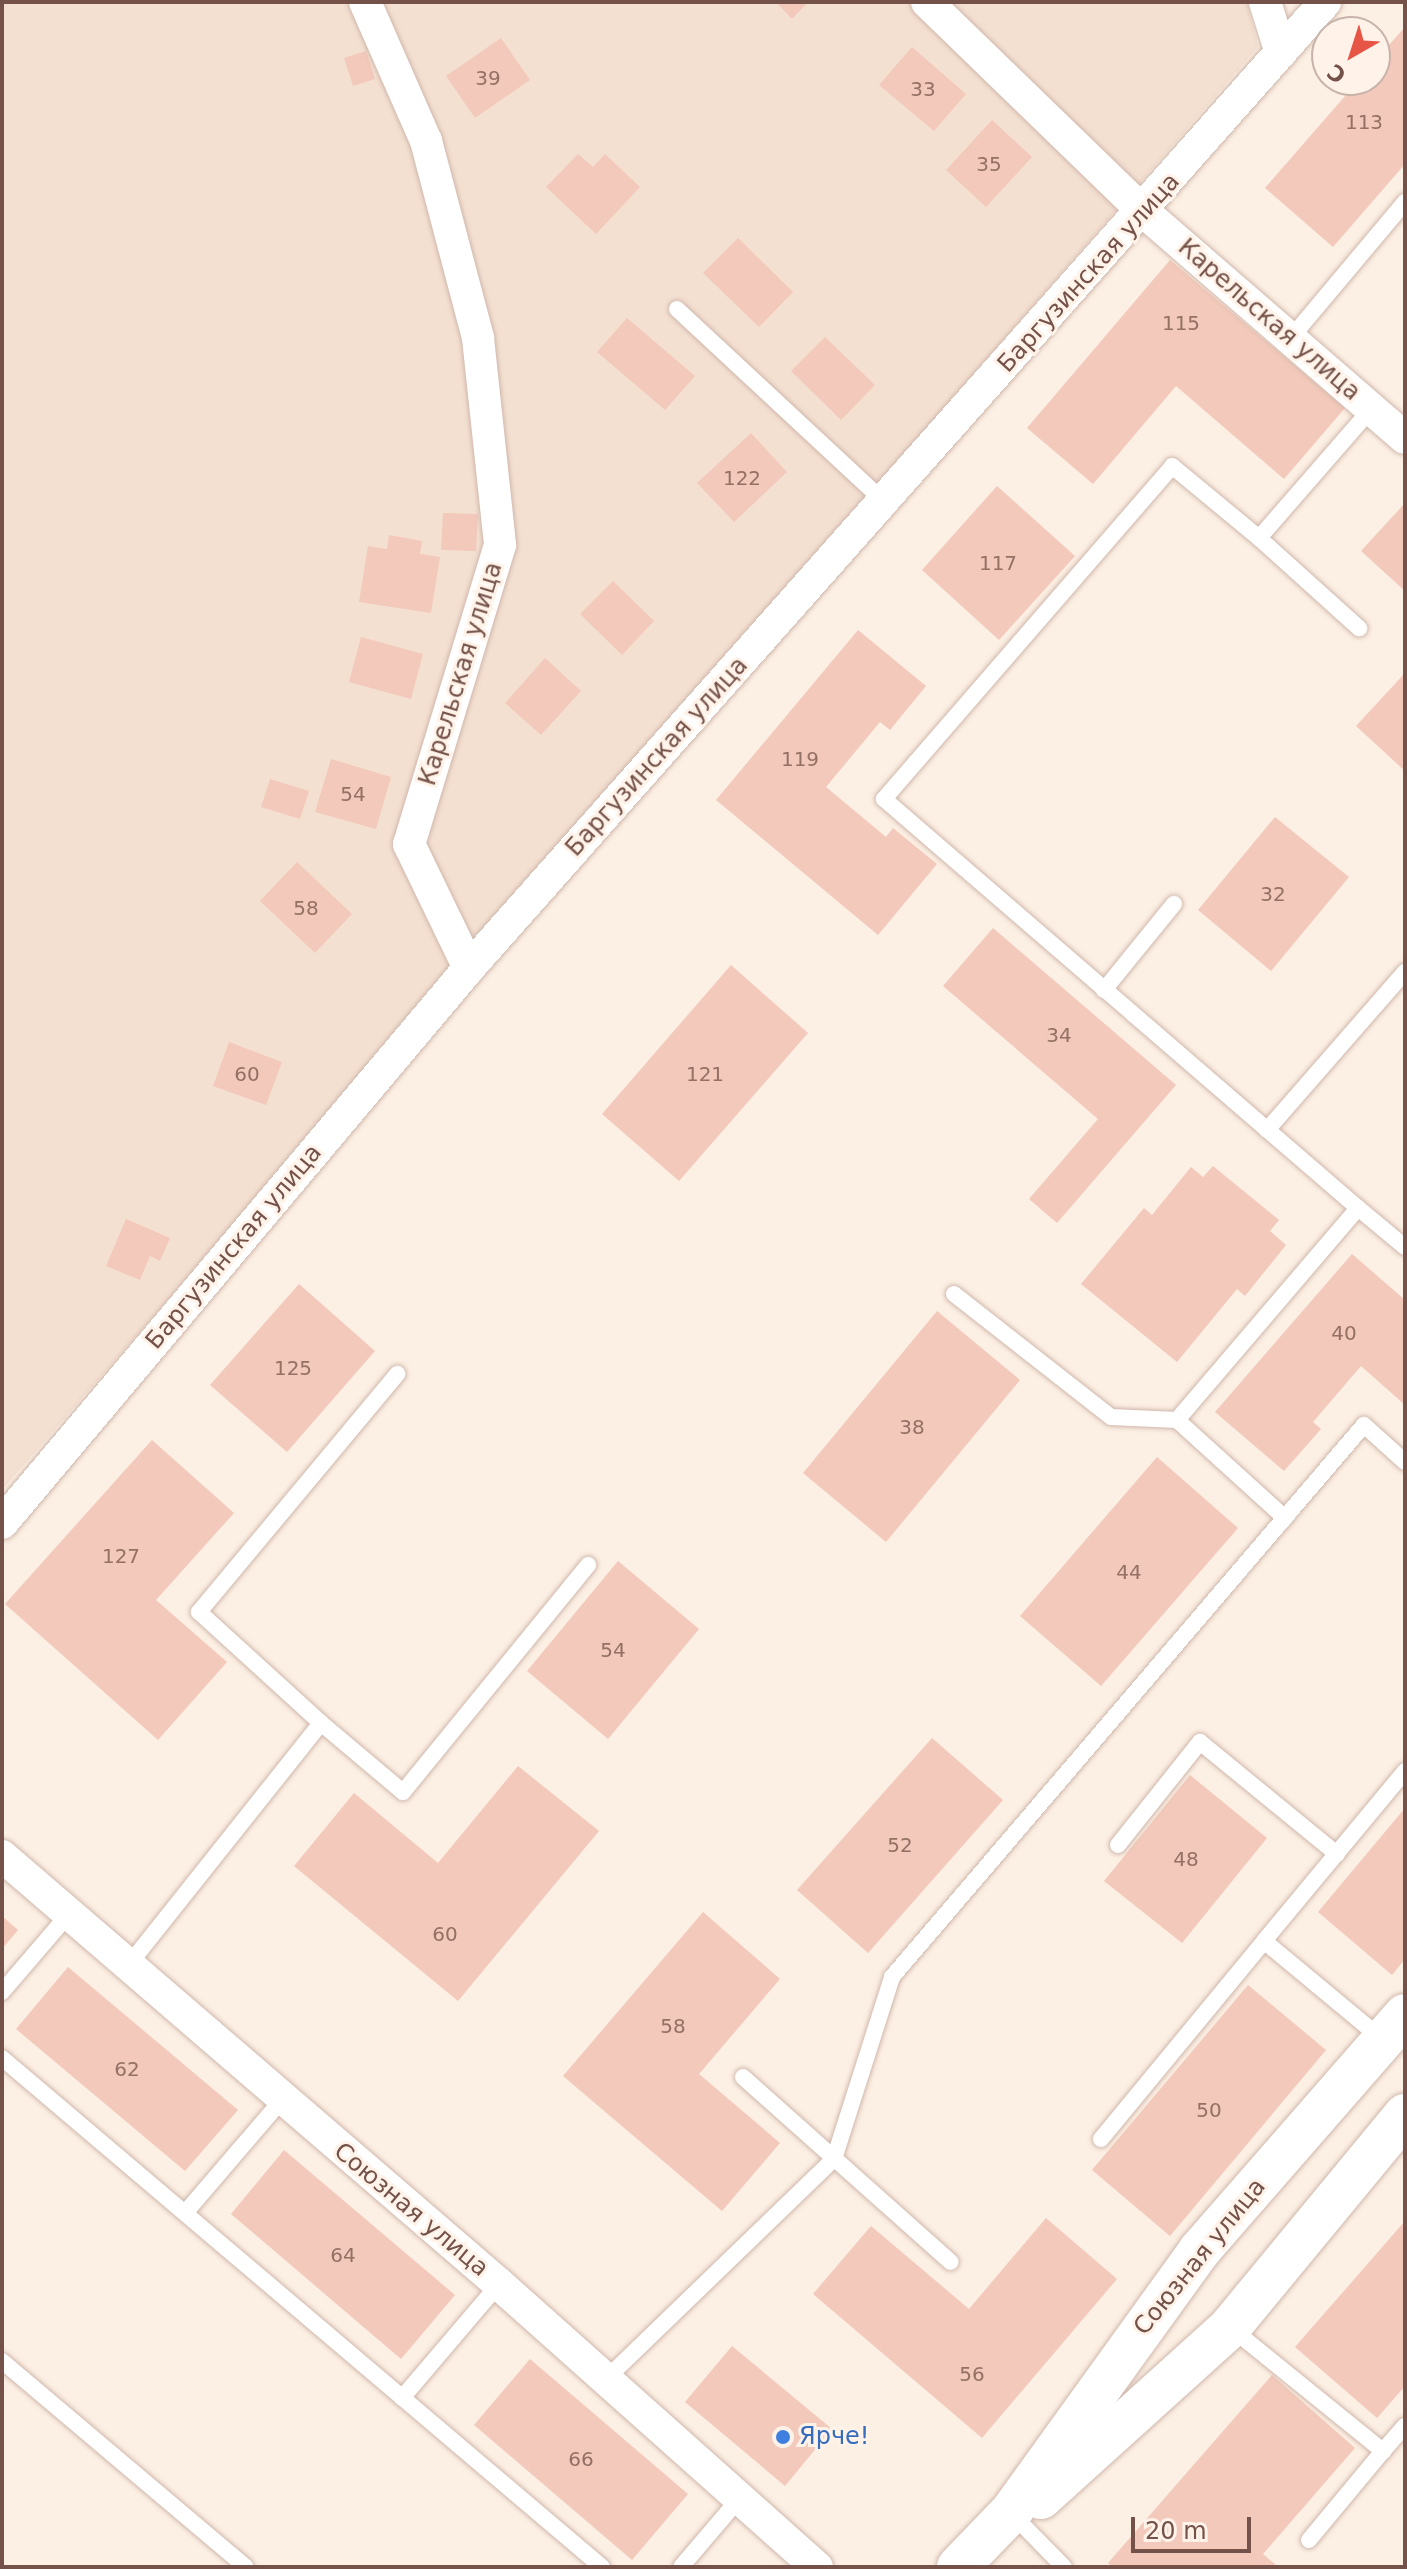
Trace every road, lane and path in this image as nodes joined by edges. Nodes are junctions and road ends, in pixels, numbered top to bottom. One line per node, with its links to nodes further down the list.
1 (365, 2): 16 (street, Карельская улица)
2 (927, 2): 7 (street, Карельская улица)
3 (1265, 2): 5 (street)
4 (1325, 2): 5 (street, Баргузинская улица)
5 (1281, 53): 7 (street, Баргузинская улица)
6 (1405, 202): 9 (lane)
7 (1144, 212): 9 (street, Карельская улица); 12 (street, Баргузинская улица)
8 (677, 309): 12 (lane)
9 (1290, 339): 10 (street, Карельская улица)
10 (1371, 409): 11 (street, Карельская улица); 13 (lane)
11 (1405, 438)
12 (885, 502): 16 (street, Баргузинская улица)
13 (1259, 538): 14 (lane); 18 (lane)
14 (1359, 628)
15 (1174, 904): 18 (lane)
16 (469, 968): 27 (street, Баргузинская улица)
17 (1405, 972): 19 (lane)
18 (1104, 990): 19 (lane)
19 (1267, 1130): 20 (lane)
20 (1358, 1208): 21 (lane); 24 (lane)
21 (1405, 1247)
22 (954, 1294): 24 (lane)
23 (397, 1374): 29 (lane)
24 (1177, 1420): 26 (lane)
25 (1405, 1462): 26 (lane)
26 (1285, 1518): 44 (lane)
27 (2, 1523)
28 (588, 1565): 29 (lane)
29 (321, 1723): 36 (lane)
30 (1405, 1771): 32 (lane)
31 (1118, 1845): 32 (lane)
32 (1337, 1854): 35 (lane)
33 (2, 1856): 34 (street, Союзная улица)
34 (68, 1915): 36 (street, Союзная улица); 37 (lane)
35 (1264, 1941): 38 (lane); 43 (lane)
36 (127, 1967): 41 (street, Союзная улица)
37 (2, 1992)
38 (1394, 2027): 55 (street, Союзная улица)
39 (2, 2058): 45 (lane)
40 (743, 2077): 44 (lane)
41 (281, 2101): 45 (lane); 47 (street, Союзная улица)
42 (1405, 2115): 48 (street, Союзная улица)
43 (1101, 2139)
44 (834, 2159): 46 (lane); 50 (lane)
45 (185, 2213): 51 (lane)
46 (951, 2262)
47 (499, 2284): 50 (street, Союзная улица); 51 (lane)
48 (1230, 2327): 53 (lane); 55 (street, Союзная улица)
49 (2, 2361): 57 (lane)
50 (605, 2380): 54 (street, Союзная улица)
51 (402, 2398): 58 (lane)
52 (1405, 2426): 53 (lane)
53 (1383, 2451): 56 (lane)
54 (738, 2500): 59 (lane); 60 (street, Союзная улица)
55 (1011, 2512): 61 (street, Союзная улица); 62 (lane)
56 (1309, 2540)
57 (246, 2567)
58 (602, 2567)
59 (681, 2567)
60 (817, 2567)
61 (958, 2567)
62 (1064, 2567)

